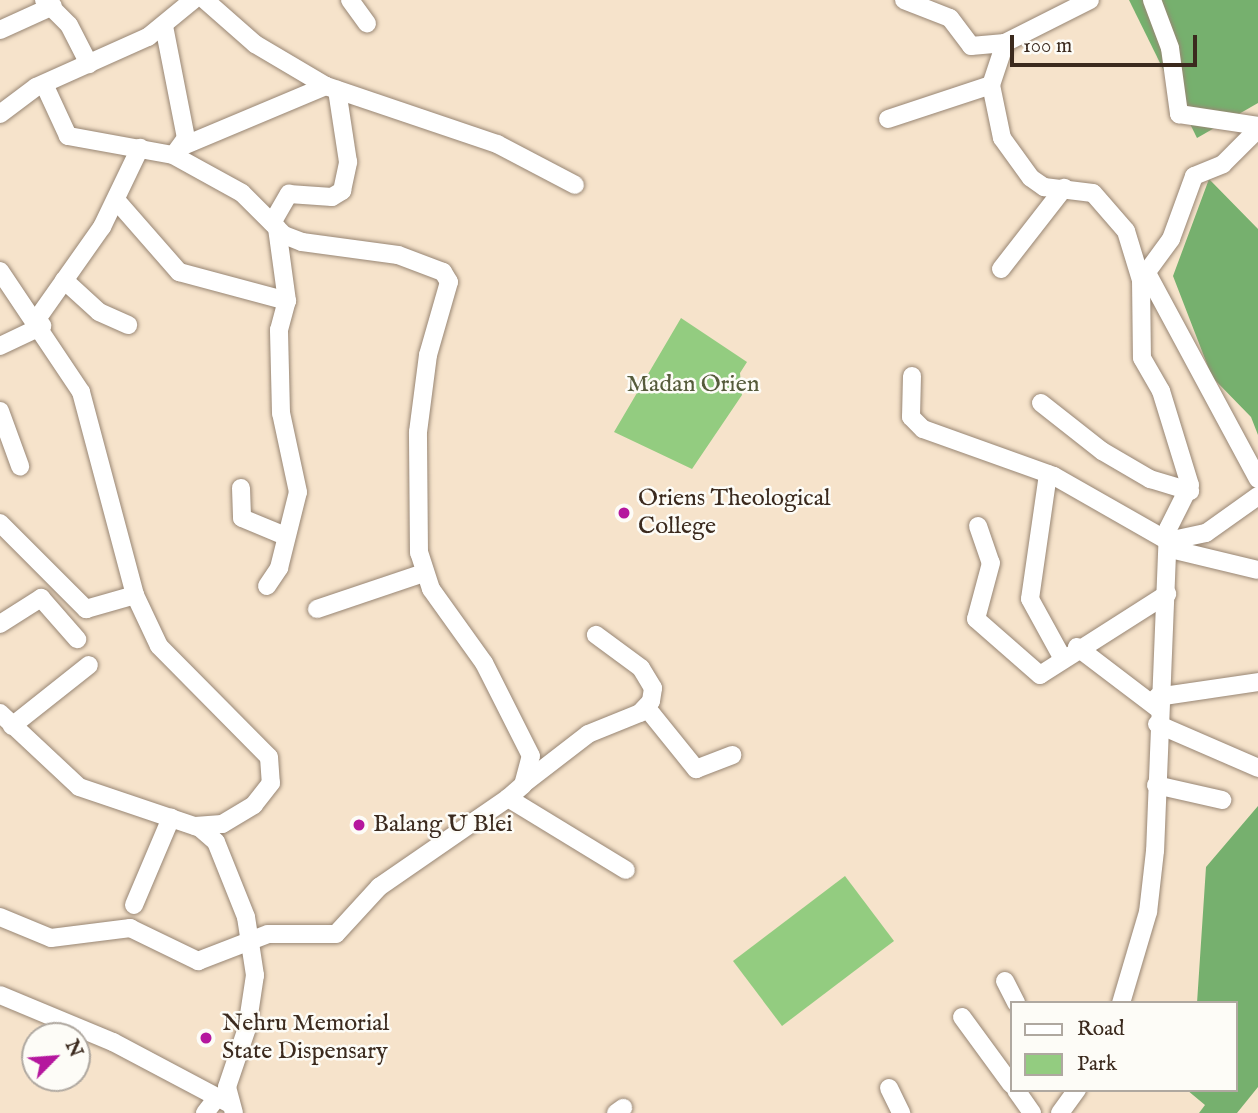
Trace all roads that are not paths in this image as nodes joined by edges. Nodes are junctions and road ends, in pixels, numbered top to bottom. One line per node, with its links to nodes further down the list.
1 (193, 0): 9 (street)
2 (205, 0): 15 (street)
3 (350, 0): 8 (street)
4 (904, 0): 11 (street)
5 (1090, 0): 11 (street)
6 (1152, 0): 18 (street)
7 (48, 3): 10 (street); 12 (street)
8 (367, 23)
9 (164, 26): 12 (street); 20 (street)
10 (0, 30)
11 (1005, 43): 14 (street)
12 (89, 64): 13 (street)
13 (44, 85): 16 (street); 19 (street)
14 (991, 85): 17 (street); 22 (street)
15 (332, 88): 20 (street); 21 (street); 24 (street)
16 (0, 114)
17 (888, 119)
18 (1258, 127): 27 (street)
19 (140, 148): 20 (street); 23 (street)
20 (178, 150): 24 (street)
21 (575, 185)
22 (1065, 188): 25 (street); 27 (street)
23 (116, 200): 28 (street); 29 (street)
24 (274, 225): 29 (street); 47 (street)
25 (1001, 269)
26 (0, 271): 30 (street)
27 (1144, 277): 38 (street); 40 (street)
28 (64, 280): 30 (street); 31 (street)
29 (287, 301): 44 (street)
30 (39, 323): 32 (street); 50 (street)
31 (128, 325)
32 (0, 346)
33 (912, 376): 37 (street)
34 (1041, 404): 40 (street)
35 (0, 411): 36 (street)
36 (20, 466)
37 (1048, 474): 45 (street); 56 (street)
38 (1258, 479)
39 (241, 488): 44 (street)
40 (1190, 491): 45 (street)
41 (1258, 496): 45 (street)
42 (0, 523): 50 (street)
43 (978, 526): 56 (street)
44 (283, 535): 48 (street)
45 (1168, 544): 46 (street); 49 (street)
46 (1258, 570)
47 (424, 573): 51 (street); 64 (street)
48 (267, 586)
49 (1167, 594): 55 (street); 60 (street)
50 (135, 595): 69 (street)
51 (317, 609)
52 (0, 624): 54 (street)
53 (596, 635): 59 (street)
54 (76, 639)
55 (1077, 646): 56 (street); 60 (street)
56 (1063, 659)
57 (89, 665): 61 (street)
58 (1258, 682): 60 (street)
59 (646, 707): 62 (street); 64 (street)
60 (1157, 710): 63 (street); 65 (street)
61 (6, 719): 68 (street)
62 (732, 755)
63 (1258, 768)
64 (523, 785): 66 (street)
65 (1156, 785): 67 (street); 76 (street)
66 (509, 798): 70 (street); 73 (street)
67 (1222, 800)
68 (172, 818): 69 (street); 71 (street)
69 (195, 826): 73 (street)
70 (626, 870)
71 (134, 905)
72 (0, 917): 73 (street)
73 (251, 939): 83 (street)
74 (1004, 981): 75 (street)
75 (1015, 1001)
76 (1122, 1001)
77 (2, 1002): 83 (street)
78 (962, 1017): 79 (street)
79 (1010, 1083)
80 (889, 1088): 84 (street)
81 (1017, 1092): 85 (street)
82 (1072, 1092): 86 (street)
83 (221, 1107)
84 (901, 1113)
85 (1032, 1113)
86 (1059, 1113)

